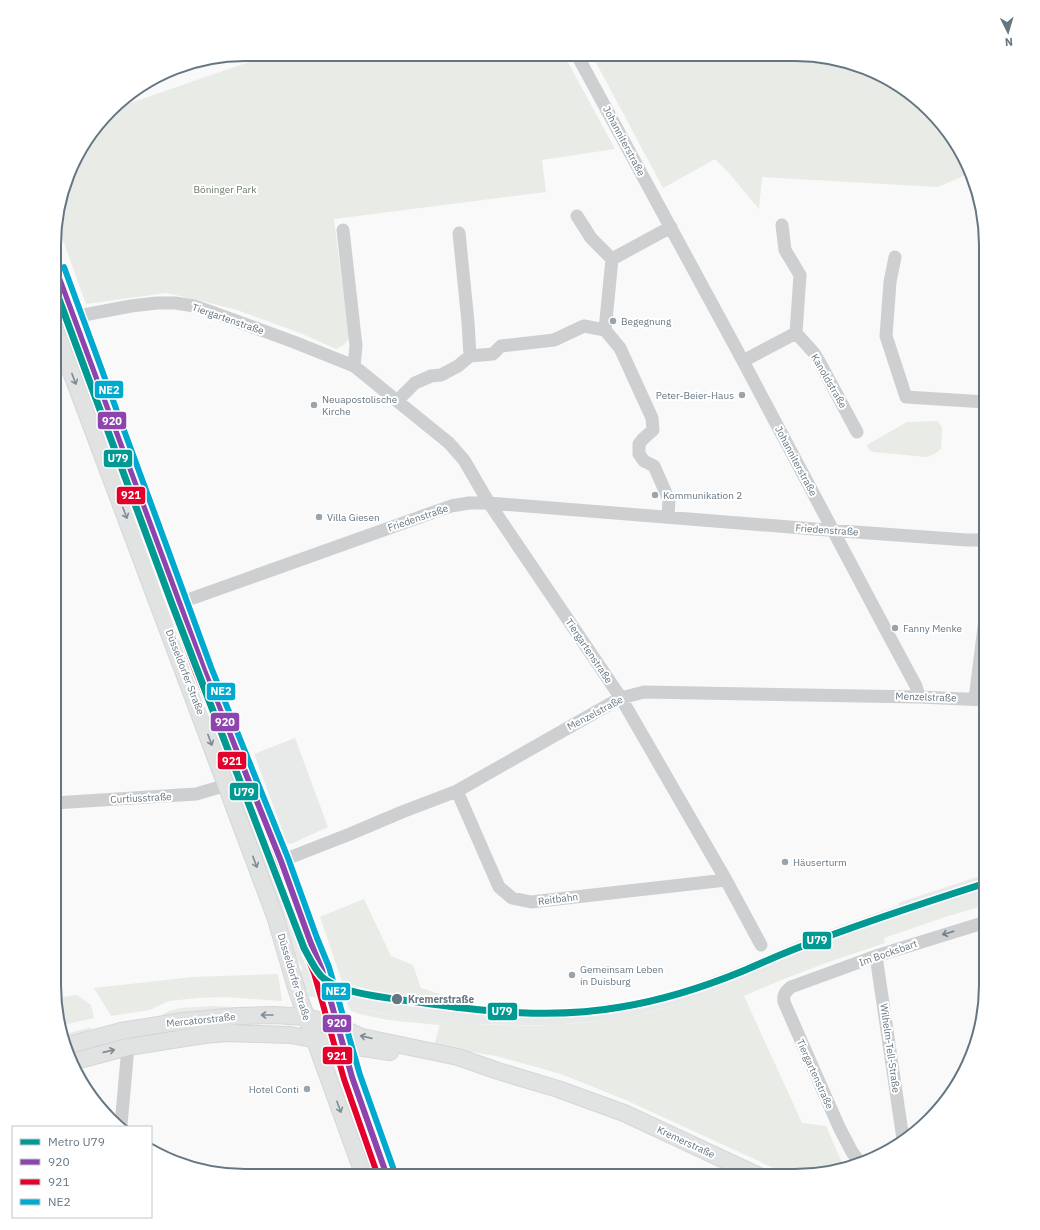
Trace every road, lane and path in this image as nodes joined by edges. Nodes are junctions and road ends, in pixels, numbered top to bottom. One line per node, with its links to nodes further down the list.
1 (581, 61): 4 (street, Johanniterstraße)
2 (577, 216): 8 (street)
3 (782, 225): 12 (street)
4 (671, 227): 8 (street); 15 (street, Johanniterstraße)
5 (343, 230): 16 (street)
6 (459, 233): 14 (street)
7 (895, 257): 18 (street)
8 (612, 258): 11 (street)
9 (61, 284): 10 (main road, Düsseldorfer Straße)
10 (73, 317): 16 (street, Tiergartenstraße); 24 (main road, Düsseldorfer Straße)
11 (605, 330): 14 (street); 21 (street)
12 (796, 333): 15 (street); 19 (street, Kanoldstraße)
13 (61, 345): 28 (main road, Düsseldorfer Straße, one-way to 28)
14 (470, 356): 17 (street)
15 (743, 361): 22 (street, Johanniterstraße)
16 (354, 366): 17 (street, Tiergartenstraße)
17 (398, 400): 20 (street, Tiergartenstraße)
18 (979, 402)
19 (857, 432)
20 (489, 503): 21 (street, Friedenstraße); 24 (street, Friedenstraße); 26 (street, Tiergartenstraße)
21 (668, 518): 22 (street, Friedenstraße)
22 (834, 531): 23 (street, Friedenstraße); 25 (street, Johanniterstraße)
23 (979, 540)
24 (179, 603): 31 (main road, Düsseldorfer Straße)
25 (918, 696): 26 (street, Menzelstraße); 27 (street, Menzelstraße)
26 (620, 698): 29 (street, Menzelstraße); 32 (street, Tiergartenstraße)
27 (979, 699)
28 (227, 786): 30 (street, Curtiusstraße); 37 (main road, Düsseldorfer Straße, one-way to 37)
29 (457, 791): 31 (street, Menzelstraße); 32 (street, Reitbahn)
30 (61, 803)
31 (281, 861): 39 (main road, Düsseldorfer Straße)
32 (726, 880): 34 (street, Tiergartenstraße)
33 (979, 924): 35 (street, Im Bocksbart, one-way to 35)
34 (761, 945)
35 (876, 956): 36 (street, Im Bocksbart); 47 (street, Wilhelm-Tell-Straße)
36 (791, 987): 48 (street, Tiergartenstraße)
37 (306, 1017): 38 (main road, Mercatorstraße, one-way to 38); 39 (main road, Mercatorstraße); 40 (main road, Düsseldorfer Straße)
38 (183, 1021): 41 (main road, Mercatorstraße); 43 (street)
39 (338, 1027): 42 (main road, Düsseldorfer Straße); 45 (main road, Kremerstraße, one-way to 39)
40 (314, 1040): 42 (main road, Mercatorstraße); 43 (main road, Mercatorstraße); 49 (main road, Düsseldorfer Straße, one-way to 49)
41 (71, 1044)
42 (344, 1045): 45 (main road, Kremerstraße); 50 (main road, Düsseldorfer Straße)
43 (128, 1047): 44 (main road, Mercatorstraße, one-way to 43); 46 (street)
44 (77, 1061)
45 (498, 1071): 51 (main road, Kremerstraße)
46 (121, 1121)
47 (901, 1135)
48 (857, 1158)
49 (361, 1169)
50 (385, 1169)
51 (744, 1169)

